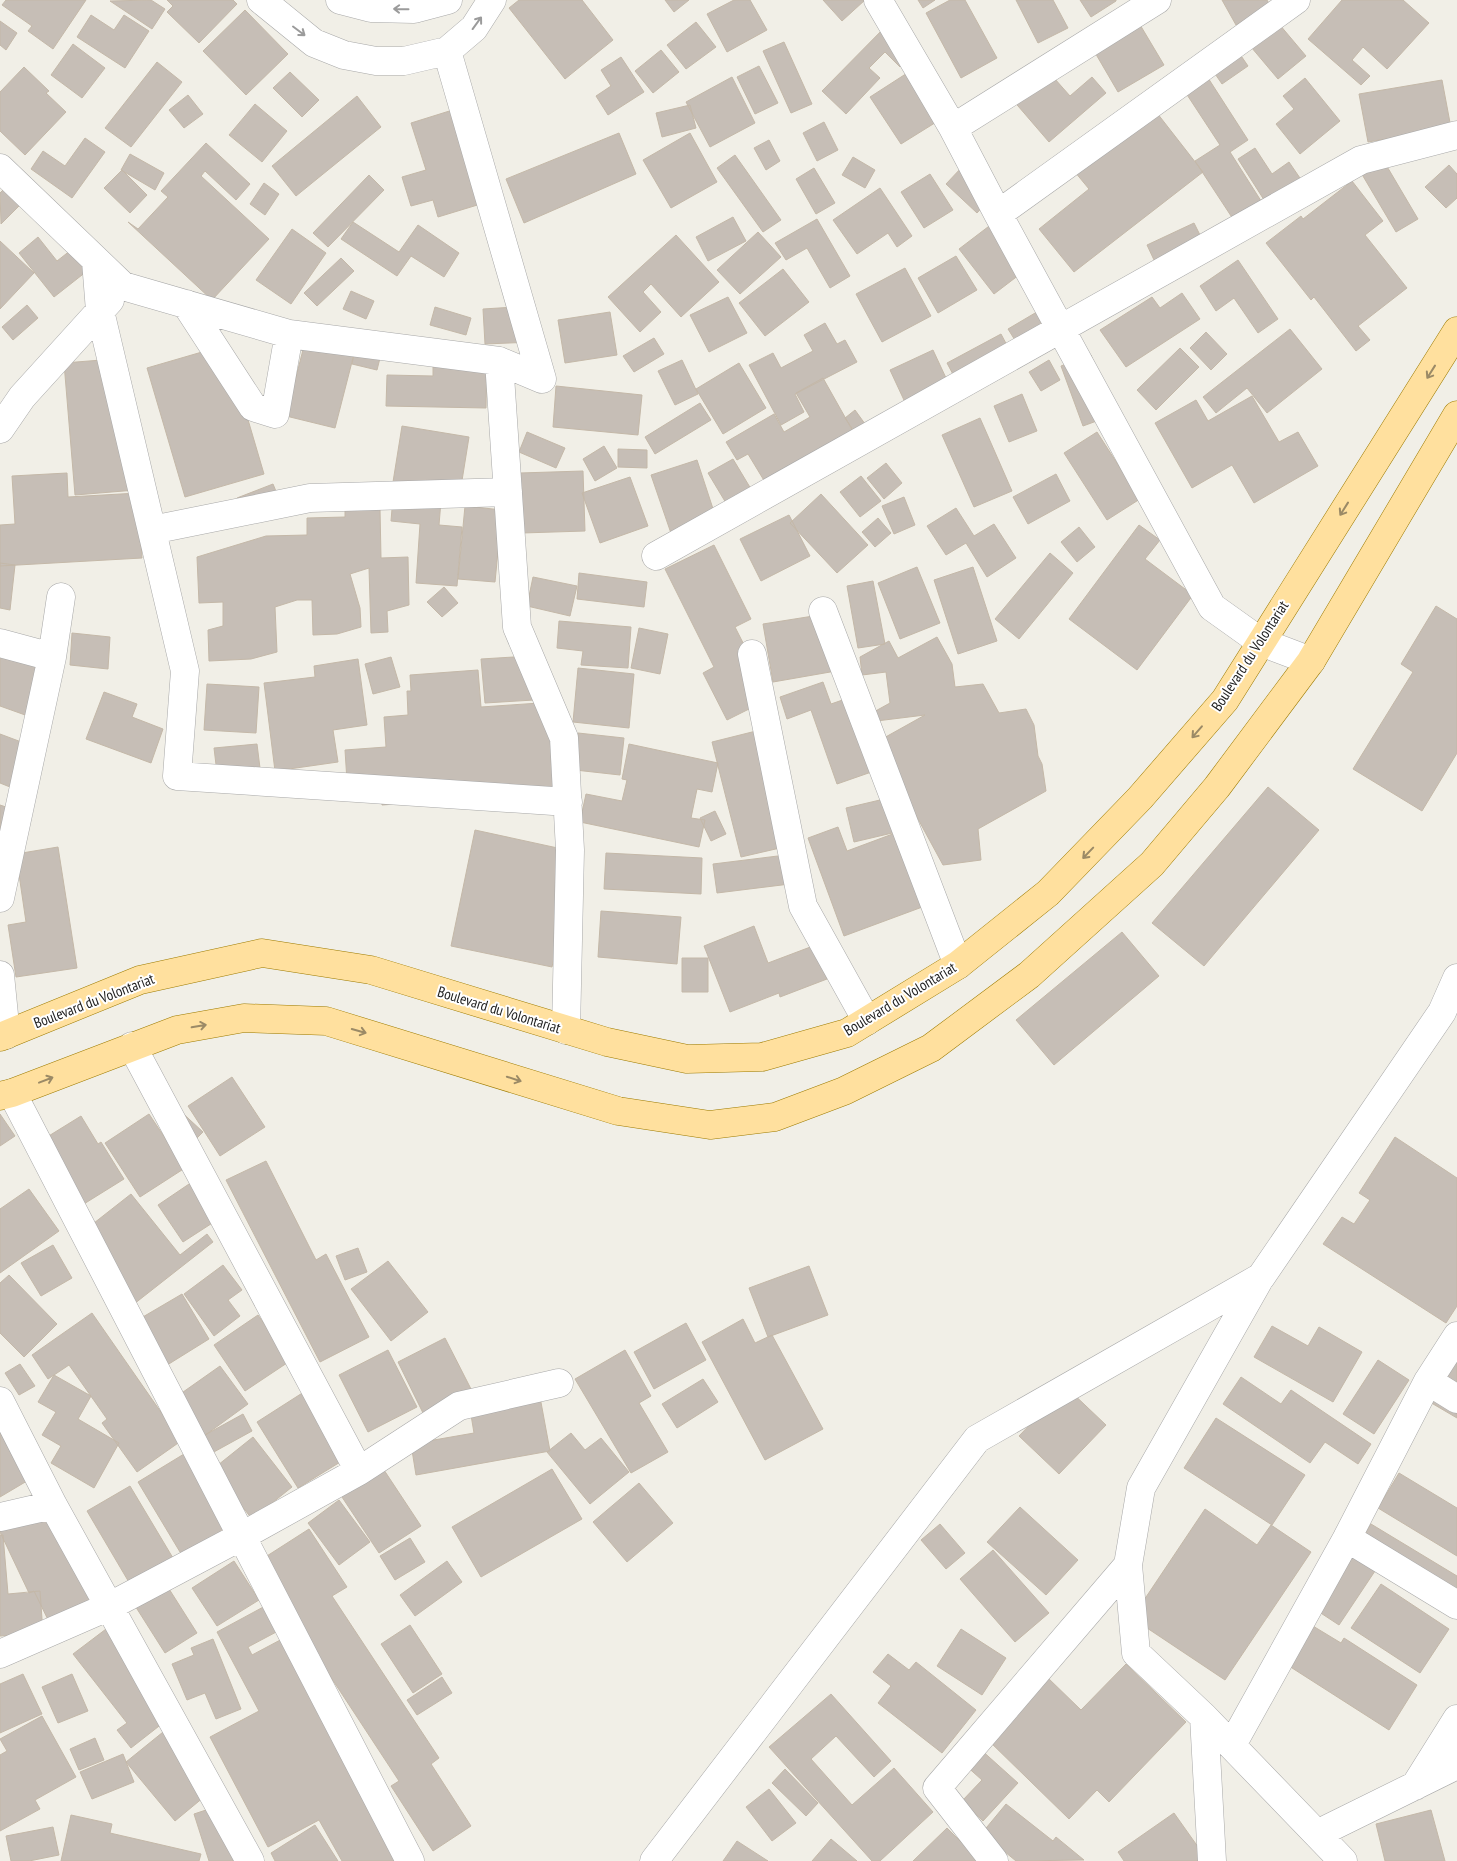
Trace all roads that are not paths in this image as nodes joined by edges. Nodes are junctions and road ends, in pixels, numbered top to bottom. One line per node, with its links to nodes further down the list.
1 (261, 0): 8 (street, one-way to 8)
2 (340, 0): 3 (street, one-way to 2)
3 (448, 0)
4 (492, 0): 8 (street, one-way to 4)
5 (878, 0): 9 (street)
6 (1157, 0): 9 (street)
7 (1296, 0): 12 (street)
8 (447, 51): 20 (street)
9 (954, 128): 12 (street)
10 (1457, 135): 17 (street)
11 (0, 168): 13 (street)
12 (998, 214): 17 (street)
13 (96, 261): 14 (street); 16 (street)
14 (122, 286): 15 (street); 16 (street)
15 (186, 304): 19 (street); 19 (street)
16 (100, 311): 22 (street); 24 (street)
17 (1061, 329): 25 (street); 28 (street)
18 (1457, 331): 28 (main road, Boulevard du Volontariat, one-way to 28)
19 (289, 334): 20 (street)
20 (499, 361): 23 (street)
21 (1457, 415): 32 (main road)
22 (0, 429)
23 (508, 492): 24 (street); 33 (street)
24 (152, 530): 33 (street)
25 (656, 556)
26 (61, 597): 31 (street)
27 (823, 611): 35 (street)
28 (1260, 642): 32 (street); 35 (main road, Boulevard du Volontariat, one-way to 35)
29 (0, 643): 31 (street)
30 (752, 654): 38 (street)
31 (52, 657): 34 (street)
32 (1311, 661): 41 (main road, one-way to 32)
33 (568, 802): 39 (street)
34 (0, 898)
35 (958, 964): 38 (main road, Boulevard du Volontariat)
36 (0, 974): 40 (street)
37 (1457, 978): 43 (street)
38 (867, 1021): 39 (main road, Boulevard du Volontariat)
39 (566, 1030): 40 (main road, Boulevard du Volontariat)
40 (3, 1036)
41 (132, 1046): 42 (main road, one-way to 41); 49 (street)
42 (6, 1094): 52 (street)
43 (1260, 1277): 54 (street); 67 (street)
44 (1457, 1336): 45 (street)
45 (1428, 1380): 47 (street); 53 (street)
46 (559, 1383): 49 (street)
47 (1457, 1399)
48 (0, 1401): 50 (street)
49 (358, 1472): 52 (street)
50 (53, 1505): 51 (street); 56 (street)
51 (0, 1517)
52 (242, 1536): 56 (street); 66 (street)
53 (1347, 1538): 55 (street); 61 (street)
54 (1128, 1565): 58 (street); 68 (street)
55 (1457, 1605)
56 (110, 1606): 57 (street); 65 (street)
57 (0, 1654)
58 (1204, 1717): 61 (street); 69 (street)
59 (1457, 1719): 63 (street)
60 (1457, 1740): 63 (street)
61 (1232, 1745): 64 (street)
62 (1457, 1765): 63 (street)
63 (1415, 1786): 64 (street)
64 (1317, 1834): 70 (street)
65 (250, 1861)
66 (410, 1861)
67 (654, 1861)
68 (994, 1861)
69 (1212, 1861)
70 (1343, 1861)

